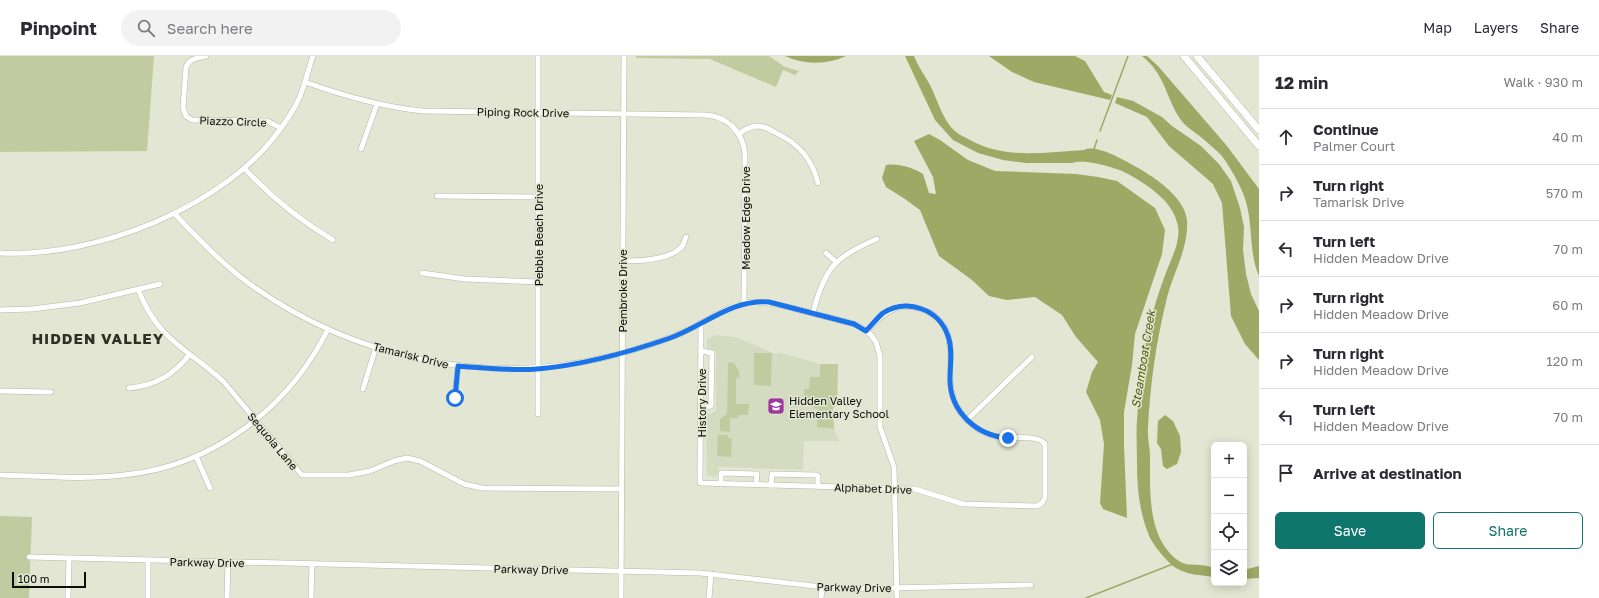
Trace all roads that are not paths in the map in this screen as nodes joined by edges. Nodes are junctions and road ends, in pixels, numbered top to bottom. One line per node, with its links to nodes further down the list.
1 (206, 56): 11 (street, Piazzo Circle)
2 (313, 56): 7 (street)
3 (538, 56): 9 (street, Pebble Beach Drive)
4 (624, 56): 10 (street, Pembroke Drive)
5 (1184, 56): 14 (main road)
6 (1197, 56): 12 (main road)
7 (305, 82): 8 (street, Piping Rock Drive); 11 (street)
8 (377, 104): 9 (street, Piping Rock Drive); 15 (street)
9 (539, 113): 10 (street, Piping Rock Drive); 19 (street, Pebble Beach Drive)
10 (624, 114): 13 (street, Piping Rock Drive); 26 (street, Pembroke Drive)
11 (281, 128): 16 (street)
12 (1259, 130)
13 (739, 134): 17 (street); 32 (street, Meadow Edge Drive)
14 (1259, 146)
15 (361, 149)
16 (244, 168): 20 (street); 23 (street)
17 (818, 183)
18 (437, 196): 19 (street)
19 (538, 197): 29 (street, Pebble Beach Drive)
20 (174, 213): 24 (street); 36 (street, Tamarisk Drive)
21 (686, 237): 26 (street)
22 (877, 238): 27 (street)
23 (333, 240)
24 (0, 253)
25 (826, 253): 27 (street)
26 (623, 261): 40 (street, Pembroke Drive)
27 (836, 262): 34 (street)
28 (422, 273): 29 (street)
29 (538, 282): 44 (street, Pebble Beach Drive)
30 (160, 284): 31 (street)
31 (138, 289): 33 (street); 41 (street, Sequoia Lane)
32 (744, 303): 34 (street, Tamarisk Drive); 35 (street, Tamarisk Drive)
33 (0, 310)
34 (813, 313): 37 (street, Tamarisk Drive)
35 (701, 323): 39 (street, History Drive); 40 (street, Tamarisk Drive)
36 (328, 329): 38 (street, Tamarisk Drive); 52 (street)
37 (866, 331): 53 (street); 62 (street)
38 (376, 348): 43 (street, Tamarisk Drive); 46 (street)
39 (701, 351): 50 (street, History Drive); 50 (street)
40 (622, 353): 44 (street, Tamarisk Drive); 63 (street, Pembroke Drive)
41 (189, 354): 45 (street); 52 (street, Sequoia Lane)
42 (1032, 356): 53 (street)
43 (458, 366): 44 (street, Tamarisk Drive); 49 (street)
44 (537, 368): 51 (street, Pebble Beach Drive)
45 (129, 388)
46 (363, 388)
47 (0, 391): 48 (street)
48 (51, 392)
49 (455, 398)
50 (701, 408): 56 (street, History Drive)
51 (538, 414)
52 (256, 420): 54 (street); 63 (street, Sequoia Lane)
53 (967, 420): 62 (street, Alphabet Drive)
54 (196, 456): 55 (street); 61 (street)
55 (0, 475)
56 (700, 483): 57 (street, Alphabet Drive)
57 (721, 484): 58 (street, Alphabet Drive); 58 (street)
58 (756, 484): 59 (street, Alphabet Drive)
59 (771, 485): 60 (street, Alphabet Drive); 60 (street)
60 (818, 486): 62 (street, Alphabet Drive)
61 (210, 488)
62 (895, 488): 73 (street)
63 (621, 489): 69 (street, Pembroke Drive)
64 (29, 557): 65 (street, Parkway Drive)
65 (69, 558): 66 (street, Parkway Drive); 74 (street)
66 (148, 560): 67 (street, Parkway Drive); 75 (street)
67 (228, 562): 68 (street, Parkway Drive); 76 (street)
68 (312, 564): 69 (street, Parkway Drive); 77 (street)
69 (621, 571): 70 (street, Parkway Drive); 78 (street, Pembroke Drive)
70 (711, 574): 72 (street, Parkway Drive); 79 (street)
71 (1031, 585): 73 (street, Parkway Drive)
72 (822, 588): 73 (street, Parkway Drive); 80 (street)
73 (897, 588): 81 (street)
74 (68, 598)
75 (148, 598)
76 (227, 598)
77 (311, 598)
78 (621, 598)
79 (709, 598)
80 (821, 598)
81 (897, 598)

